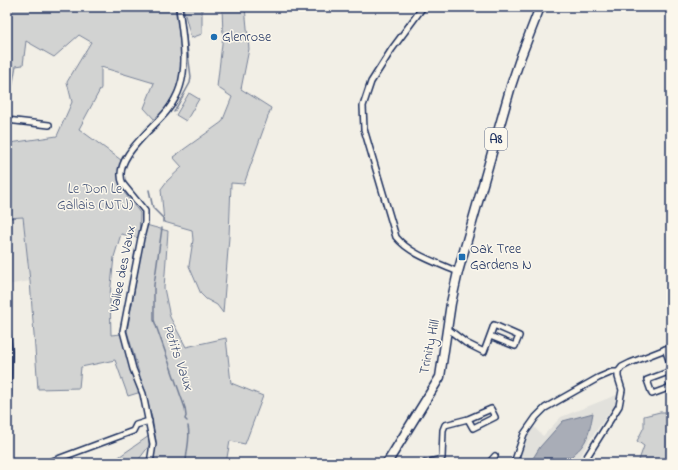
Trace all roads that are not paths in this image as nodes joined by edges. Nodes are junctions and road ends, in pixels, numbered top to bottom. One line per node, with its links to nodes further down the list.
1 (179, 7): 18 (street, Vallee des Vaux)
2 (423, 7): 6 (street)
3 (540, 7): 6 (main road, A8)
4 (7, 120): 5 (street)
5 (49, 125)
6 (458, 272): 7 (main road, Trinity Hill / A8)
7 (448, 329): 9 (street); 22 (main road, Trinity Hill / A8)
8 (7, 330): 16 (street)
9 (490, 336): 9 (street)
10 (671, 347): 11 (street)
11 (665, 349): 12 (street); 13 (street)
12 (671, 366)
13 (618, 372): 25 (street); 26 (street)
14 (670, 373): 15 (street)
15 (671, 387)
16 (7, 394)
17 (468, 419): 17 (street); 23 (street)
18 (148, 421): 20 (street); 21 (street, Vallee des Vaux)
19 (495, 456): 24 (street)
20 (47, 463)
21 (150, 463)
22 (388, 463)
23 (425, 463)
24 (489, 463)
25 (514, 463)
26 (583, 463)

